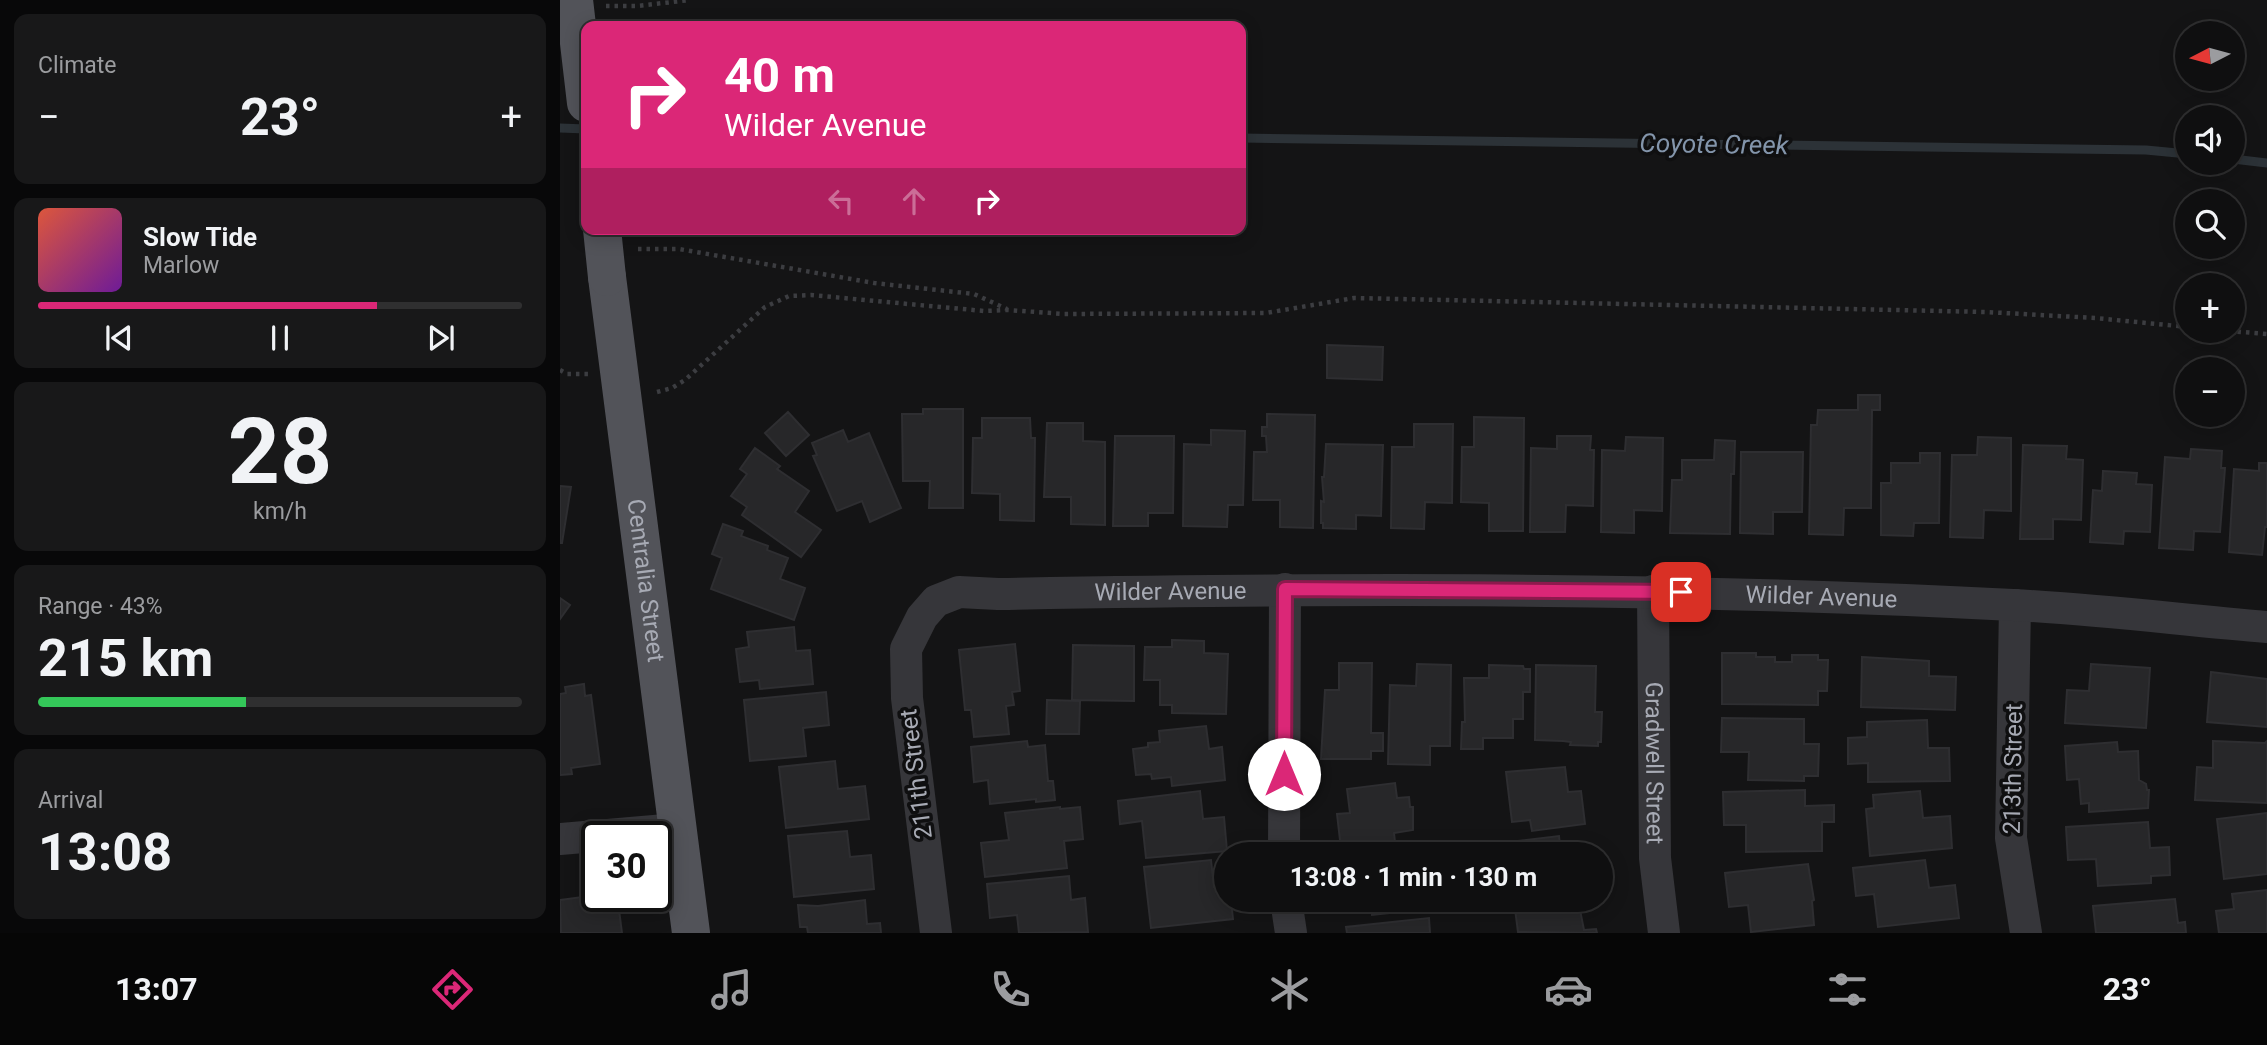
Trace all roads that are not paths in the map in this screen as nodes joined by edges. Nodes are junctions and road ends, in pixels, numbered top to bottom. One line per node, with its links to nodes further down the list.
1 (586, 3): 2 (main road, bridge)
2 (586, 21)
3 (612, 252): 9 (main road, Centralia Street)
4 (1285, 589): 5 (street, Wilder Avenue); 7 (street, Wilder Avenue); 11 (street)
5 (1653, 591): 6 (street, Wilder Avenue); 16 (street, Gradwell Street)
6 (2015, 605): 8 (street, Wilder Avenue); 17 (street, 213th Street)
7 (922, 617): 14 (street, 211th Street)
8 (2267, 627)
9 (677, 829): 10 (street); 13 (main road, Centralia Street)
10 (560, 839)
11 (1284, 842)
12 (1288, 912): 15 (street)
13 (691, 933)
14 (936, 933)
15 (1291, 933)
16 (1664, 933)
17 (2026, 933)

